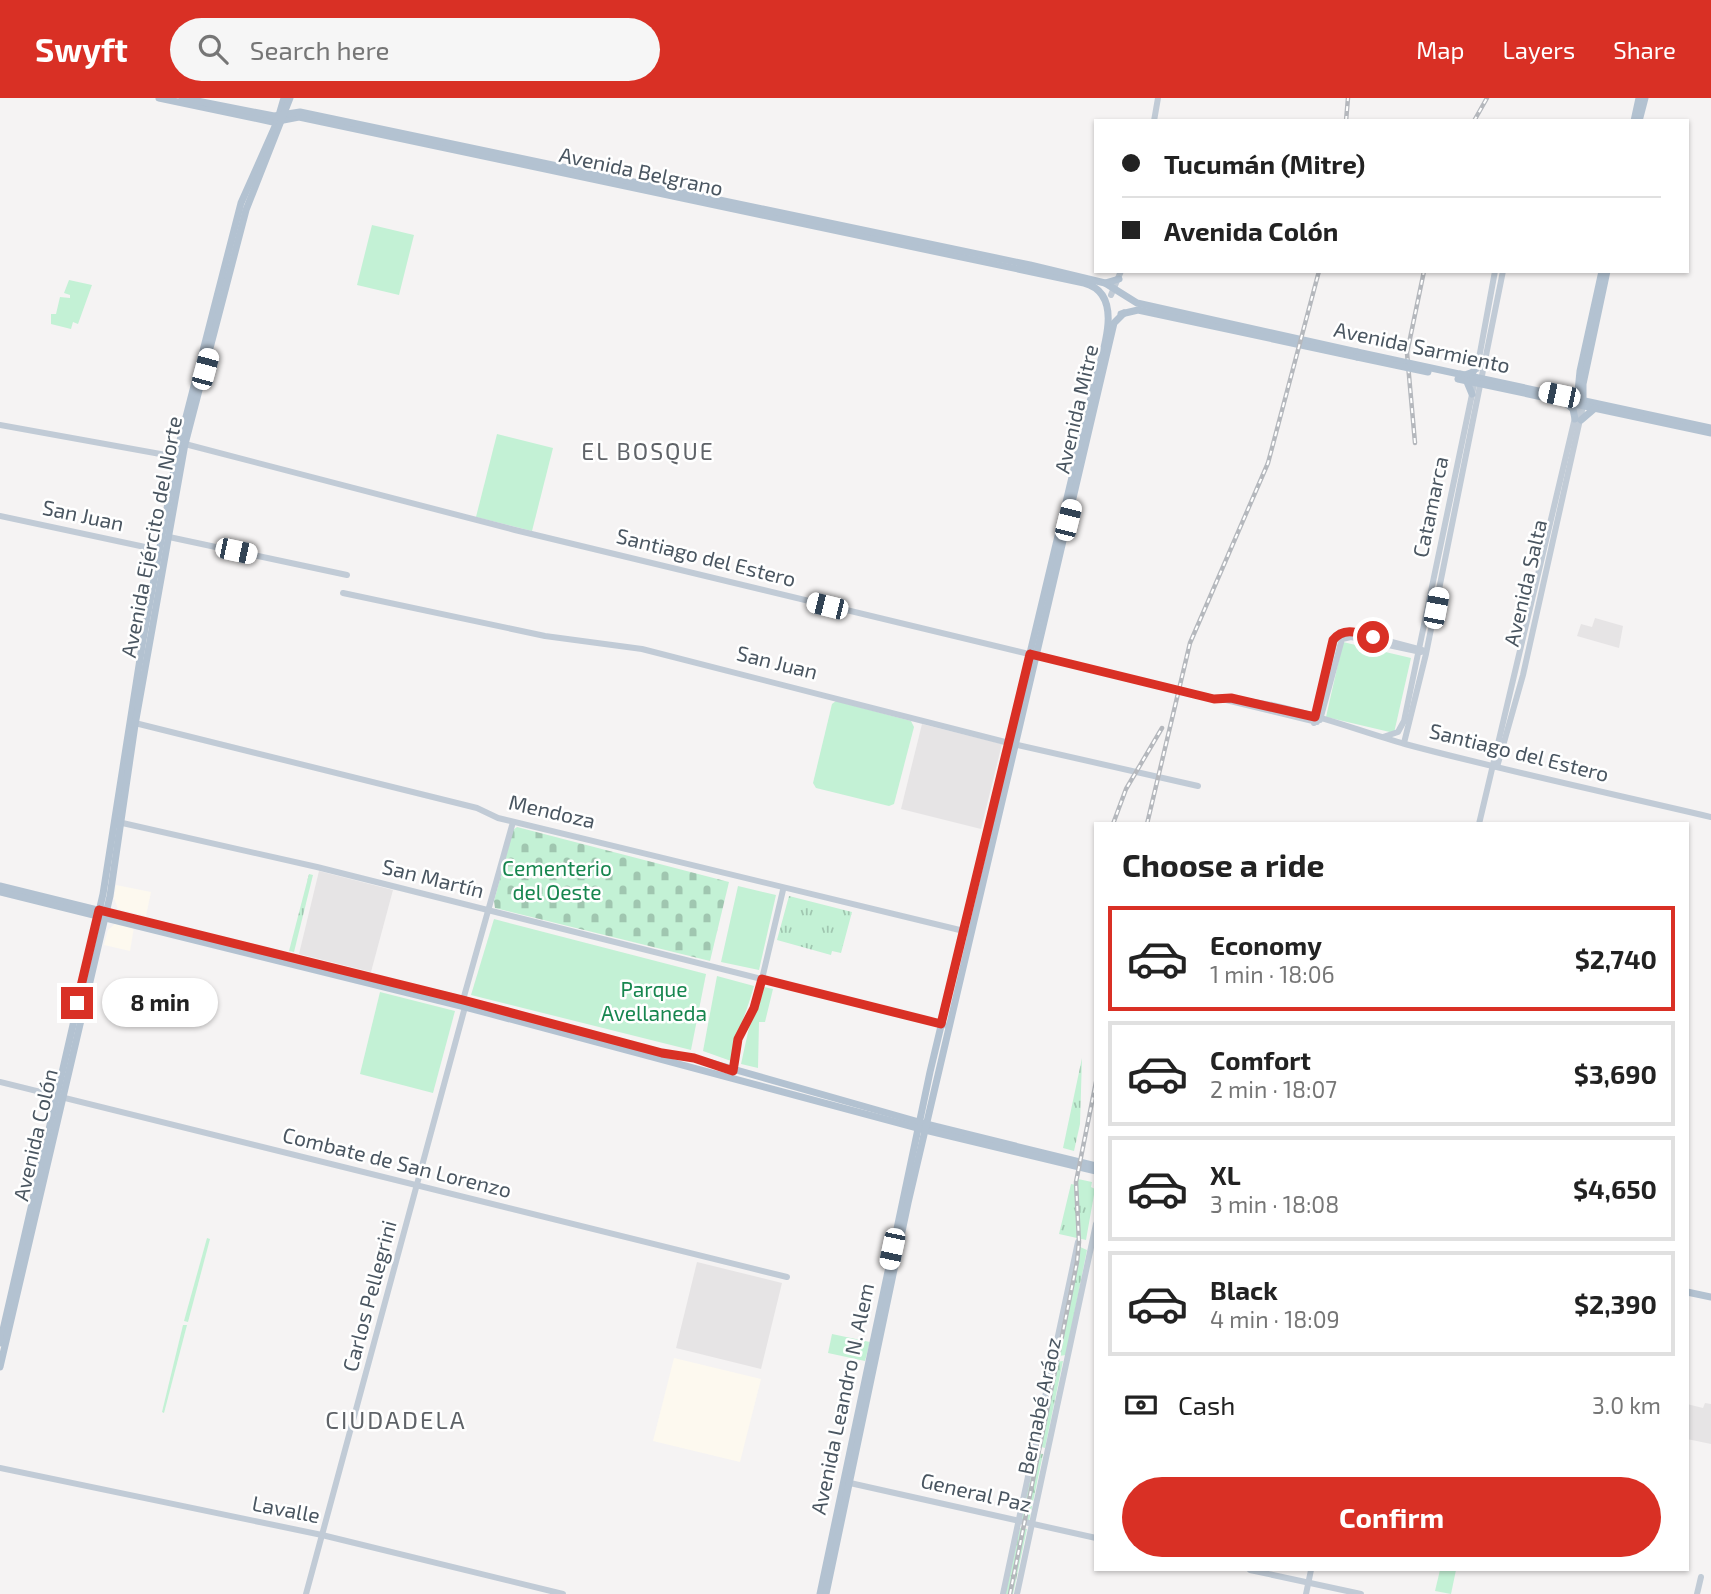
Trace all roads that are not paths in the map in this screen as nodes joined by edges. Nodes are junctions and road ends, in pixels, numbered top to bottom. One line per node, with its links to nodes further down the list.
1 (159, 98): 13 (main road, Avenida Belgrano)
2 (182, 98): 9 (main road, Avenida Belgrano)
3 (284, 98): 9 (main road, Avenida Ejército del Norte)
4 (291, 98): 8 (main road); 9 (main road, Avenida Ejército del Norte)
5 (1158, 98): 10 (street)
6 (1639, 98): 11 (main road)
7 (1645, 98): 12 (main road)
8 (300, 112): 9 (main road, Avenida Belgrano); 20 (main road, Avenida Belgrano)
9 (281, 118): 13 (main road, Avenida Belgrano); 14 (main road, Avenida Ejército del Norte); 23 (main road, Avenida Belgrano); 38 (main road, Avenida Ejército del Norte)
10 (1154, 119)
11 (1634, 119)
12 (1640, 119)
13 (264, 120): 14 (main road)
14 (271, 135): 39 (main road, Avenida Ejército del Norte)
15 (1495, 273): 26 (street, Catamarca)
16 (1503, 273): 28 (street, Catamarca)
17 (1602, 273): 29 (main road)
18 (1607, 273): 29 (main road)
19 (1120, 275): 20 (main road); 21 (street)
20 (1105, 283): 21 (main road, Avenida Belgrano)
21 (1115, 293): 22 (main road, Avenida Sarmiento); 23 (main road, Avenida Mitre)
22 (1127, 298): 24 (main road); 25 (main road, Avenida Sarmiento)
23 (1107, 307): 24 (main road, Avenida Sarmiento); 46 (main road, Avenida Mitre)
24 (1125, 312): 25 (main road, Avenida Sarmiento); 46 (main road, Avenida Mitre)
25 (1357, 354): 27 (main road, Avenida Sarmiento, bridge)
26 (1477, 365): 27 (main road); 28 (street, Catamarca)
27 (1461, 377): 28 (main road, Avenida Sarmiento); 30 (main road)
28 (1478, 380): 30 (street, Catamarca); 31 (main road, Avenida Sarmiento); 45 (street, Catamarca)
29 (1581, 383): 31 (main road); 32 (main road); 33 (main road)
30 (1472, 394): 45 (street, Catamarca)
31 (1563, 398): 32 (main road, Avenida Sarmiento); 34 (main road)
32 (1580, 402): 33 (main road, Avenida Sarmiento); 34 (street, Avenida Salta)
33 (1594, 405): 34 (main road); 36 (main road, Avenida Sarmiento); 37 (main road, Avenida Sarmiento)
34 (1578, 419): 52 (street, Avenida Salta)
35 (0, 425): 39 (street)
36 (1711, 428)
37 (1711, 433)
38 (186, 444): 41 (main road, Avenida Ejército del Norte); 46 (street, Santiago del Estero)
39 (177, 457): 42 (main road, Avenida Ejército del Norte)
40 (0, 516): 42 (street, San Juan)
41 (169, 537): 43 (street); 48 (main road, Avenida Ejército del Norte)
42 (159, 550): 48 (main road, Avenida Ejército del Norte)
43 (347, 575)
44 (343, 593): 50 (street, San Juan)
45 (1422, 651): 47 (street); 49 (street, Catamarca); 51 (street, Catamarca)
46 (1033, 654): 47 (street, Santiago del Estero); 50 (main road, Avenida Mitre)
47 (1317, 720): 49 (street, Santiago del Estero)
48 (133, 722): 55 (main road, Avenida Ejército del Norte); 56 (street, Mendoza); 58 (main road, Avenida Ejército del Norte)
49 (1382, 737): 51 (street, Santiago del Estero)
50 (1012, 743): 53 (street, San Juan); 67 (main road, Avenida Mitre)
51 (1405, 744): 52 (street, Santiago del Estero)
52 (1494, 768): 54 (street, Santiago del Estero); 57 (street, Avenida Salta)
53 (1198, 786)
54 (1711, 817)
55 (121, 820): 58 (street); 62 (main road, Avenida Ejército del Norte); 64 (street, San Martín)
56 (513, 822): 60 (street, Mendoza); 64 (street, Carlos Pellegrini)
57 (1480, 822)
58 (113, 825): 62 (main road, Avenida Ejército del Norte)
59 (0, 886): 63 (main road)
60 (783, 890): 67 (street, Mendoza); 69 (street)
61 (0, 892): 63 (main road)
62 (106, 895): 63 (main road); 65 (main road, Avenida Ejército del Norte); 66 (main road)
63 (82, 909): 65 (main road); 68 (main road)
64 (488, 911): 69 (street, San Martín); 70 (street, Carlos Pellegrini)
65 (102, 914): 66 (main road); 68 (main road, Avenida Colón)
66 (121, 919): 68 (main road); 70 (main road)
67 (967, 932): 71 (main road, Avenida Mitre)
68 (97, 935): 74 (main road, Avenida Colón)
69 (762, 979): 71 (street, San Martín); 72 (street)
70 (464, 1003): 72 (main road); 82 (street, Carlos Pellegrini)
71 (945, 1025): 75 (main road, Avenida Mitre)
72 (732, 1074): 76 (main road)
73 (0, 1082): 74 (street, Combate de San Lorenzo)
74 (59, 1096): 82 (street, Combate de San Lorenzo); 88 (main road, Avenida Colón); 89 (main road, Avenida Colón)
75 (926, 1108): 76 (main road); 77 (main road, Avenida Mitre); 78 (main road)
76 (903, 1120): 77 (main road); 79 (main road)
77 (922, 1126): 78 (main road); 79 (main road, Avenida Leandro N. Alem)
78 (938, 1130): 79 (main road); 80 (main road); 81 (main road)
79 (919, 1140): 91 (main road, Avenida Leandro N. Alem); 102 (main road, Avenida Leandro N. Alem)
80 (1094, 1166)
81 (1094, 1170)
82 (418, 1187): 85 (street, Combate de San Lorenzo); 94 (street, Carlos Pellegrini)
83 (1094, 1233): 93 (street, Bernabé Aráoz)
84 (1077, 1242): 92 (street, Bernabé Aráoz)
85 (787, 1277)
86 (1689, 1292): 87 (main road)
87 (1711, 1297)
88 (0, 1343)
89 (0, 1367)
90 (0, 1468): 94 (street, Lavalle)
91 (850, 1483): 92 (street, General Paz); 103 (main road, Avenida Leandro N. Alem)
92 (1018, 1520): 93 (street, General Paz); 104 (street, Bernabé Aráoz)
93 (1032, 1524): 95 (street, General Paz); 105 (street, Bernabé Aráoz)
94 (322, 1535): 100 (street, Carlos Pellegrini); 101 (street, Lavalle)
95 (1094, 1538)
96 (1255, 1571): 99 (street)
97 (1311, 1571): 99 (street)
98 (1701, 1577): 108 (street)
99 (1308, 1582): 106 (street); 107 (street)
100 (306, 1594)
101 (563, 1594)
102 (821, 1594)
103 (826, 1594)
104 (1003, 1594)
105 (1017, 1594)
106 (1306, 1594)
107 (1362, 1594)
108 (1697, 1594)

